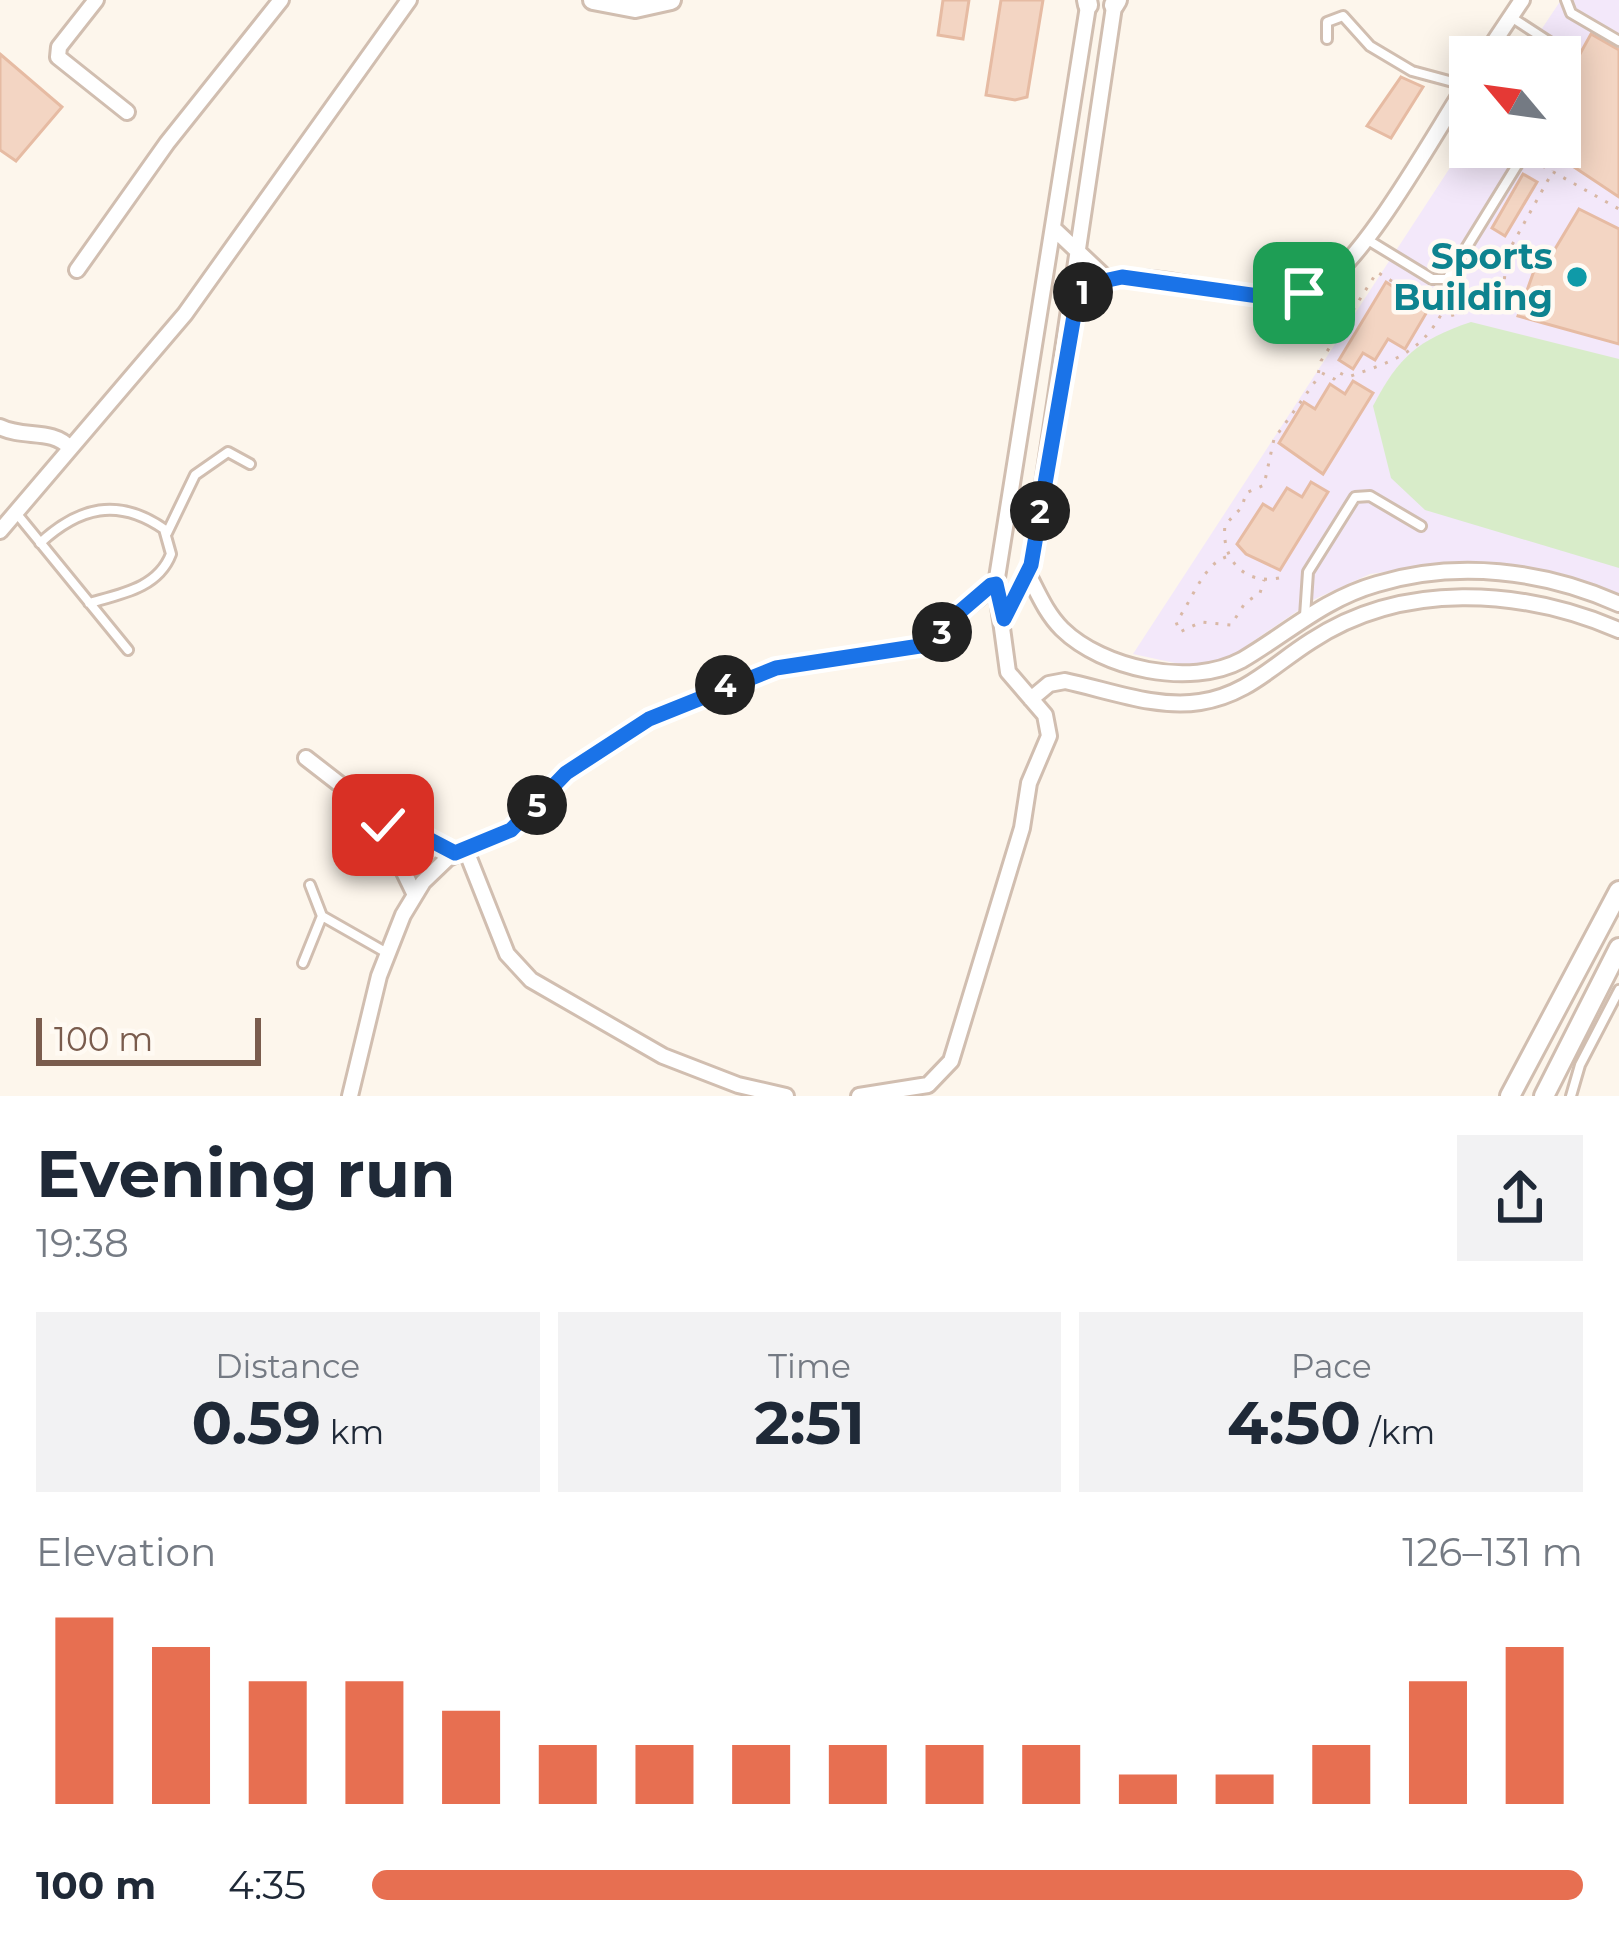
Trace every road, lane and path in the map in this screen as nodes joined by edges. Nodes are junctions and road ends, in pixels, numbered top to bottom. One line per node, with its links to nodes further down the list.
1 (96, 0): 17 (street)
2 (281, 0): 24 (street)
3 (409, 0): 30 (street)
4 (593, 0): 5 (street)
5 (671, 0)
6 (1522, 0): 10 (street)
7 (1566, 0): 14 (lane)
8 (1088, 2): 20 (street)
9 (1115, 2): 21 (street)
10 (1511, 17): 11 (street); 12 (lane)
11 (1498, 36)
12 (1540, 36)
13 (1327, 39): 15 (lane)
14 (1619, 41)
15 (1449, 78)
16 (1449, 110): 22 (street)
17 (128, 112)
18 (1515, 168): 22 (lane)
19 (1619, 209): 27 (path)
20 (1053, 228): 23 (street); 41 (street)
21 (1082, 237): 23 (street); 25 (street)
22 (1364, 238): 25 (street)
23 (1079, 256): 25 (street); 26 (street)
24 (76, 270)
25 (1115, 278): 26 (street)
26 (1071, 305): 38 (street)
27 (1443, 313): 28 (path); 28 (path)
28 (1320, 372): 37 (path)
29 (0, 427): 30 (street)
30 (70, 448): 32 (street)
31 (250, 464): 35 (lane)
32 (16, 512): 34 (street); 36 (lane)
33 (1421, 526): 44 (lane)
34 (0, 531)
35 (167, 533): 36 (lane); 42 (lane)
36 (40, 543): 42 (lane)
37 (1228, 557): 40 (path); 40 (path)
38 (1028, 574): 44 (street); 45 (street)
39 (1279, 578): 40 (path)
40 (1264, 580)
41 (996, 584): 45 (street); 51 (street)
42 (89, 603): 47 (lane)
43 (1619, 604): 44 (street)
44 (1305, 616)
45 (1004, 619): 48 (street)
46 (1619, 630): 48 (street)
47 (128, 650)
48 (1031, 699): 62 (street)
49 (306, 758): 50 (street)
50 (373, 810): 51 (street); 54 (street)
51 (460, 850): 54 (street); 61 (street)
52 (310, 885): 55 (lane)
53 (1619, 891): 63 (street)
54 (414, 893): 57 (street)
55 (322, 916): 57 (lane); 58 (lane)
56 (1619, 948): 64 (street)
57 (387, 952): 60 (street)
58 (304, 963)
59 (1619, 990): 65 (lane)
60 (350, 1096)
61 (786, 1096)
62 (859, 1096)
63 (1510, 1096)
64 (1544, 1096)
65 (1571, 1096)

